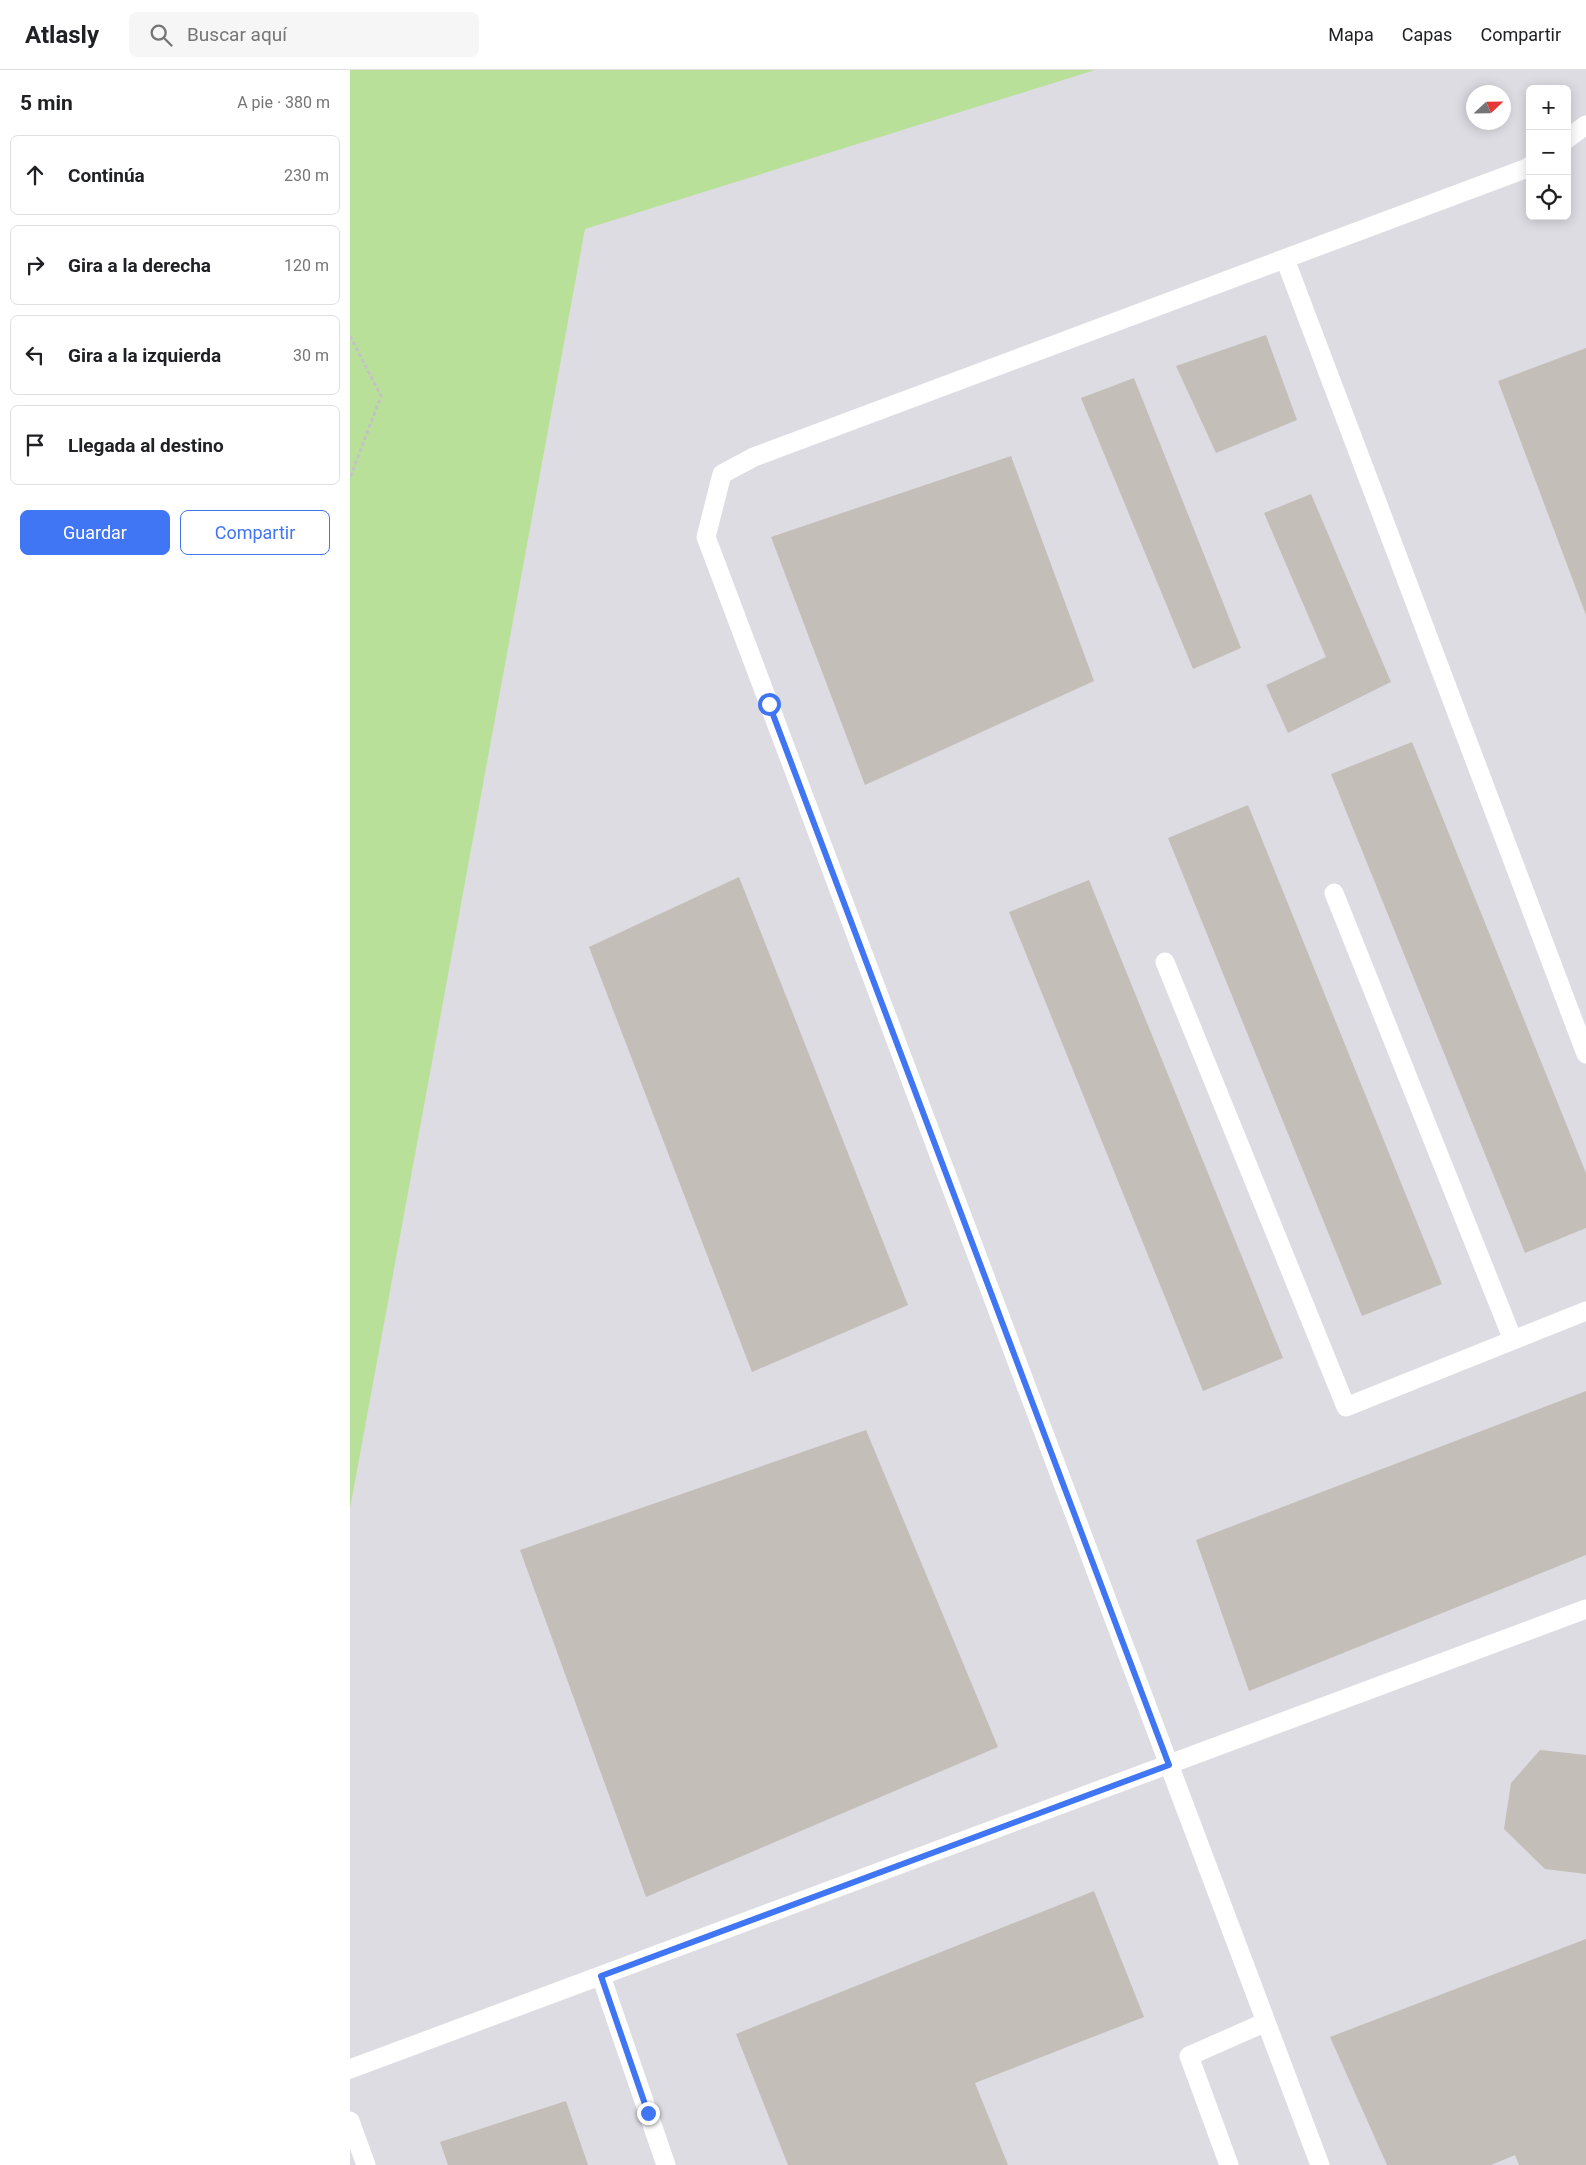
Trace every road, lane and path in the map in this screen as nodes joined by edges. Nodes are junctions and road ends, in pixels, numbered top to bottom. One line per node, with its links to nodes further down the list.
1 (1586, 125): 2 (lane)
2 (1571, 136)
3 (1526, 168): 4 (lane)
4 (1285, 259): 9 (lane); 13 (lane)
5 (350, 336): 6 (path)
6 (350, 478)
7 (1334, 894): 11 (lane)
8 (1164, 962): 11 (lane)
9 (1586, 1054)
10 (1586, 1311): 11 (lane)
11 (1513, 1340)
12 (1586, 1609): 13 (lane)
13 (1169, 1765): 14 (lane); 15 (lane)
14 (601, 1976): 16 (lane); 19 (lane)
15 (1266, 2022): 20 (lane); 21 (lane)
16 (350, 2070)
17 (350, 2121): 18 (lane)
18 (366, 2165)
19 (666, 2165)
20 (1229, 2165)
21 (1320, 2165)

